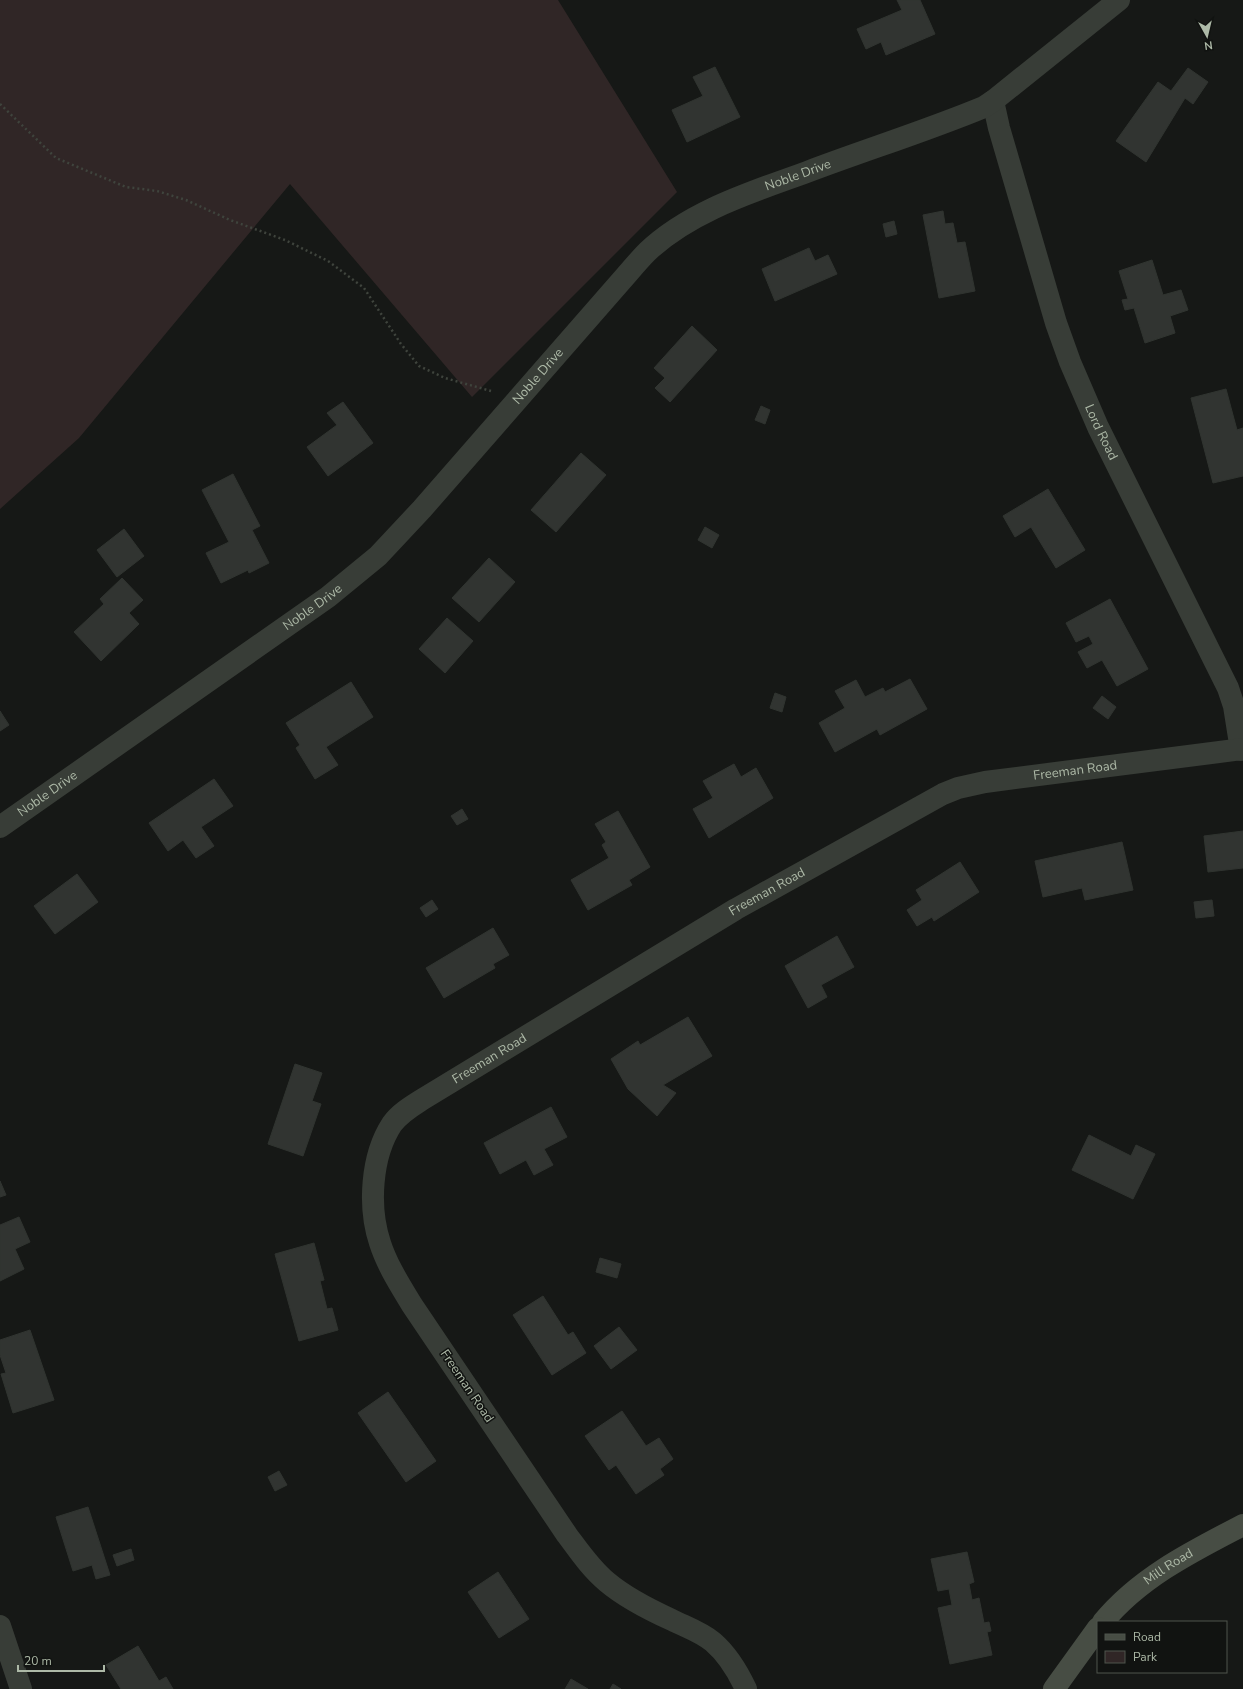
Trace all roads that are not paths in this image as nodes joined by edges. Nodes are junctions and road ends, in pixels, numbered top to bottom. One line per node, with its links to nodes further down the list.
1 (1118, 0): 2 (street, Noble Drive)
2 (993, 102): 3 (street, Lord Road); 4 (street, Noble Drive)
3 (1242, 750): 10 (street, Freeman Road)
4 (0, 827)
5 (1243, 1525): 6 (main road, Mill Road)
6 (1104, 1621)
7 (0, 1626): 9 (street)
8 (1097, 1629): 11 (main road)
9 (21, 1689)
10 (746, 1689)
11 (1054, 1689)

